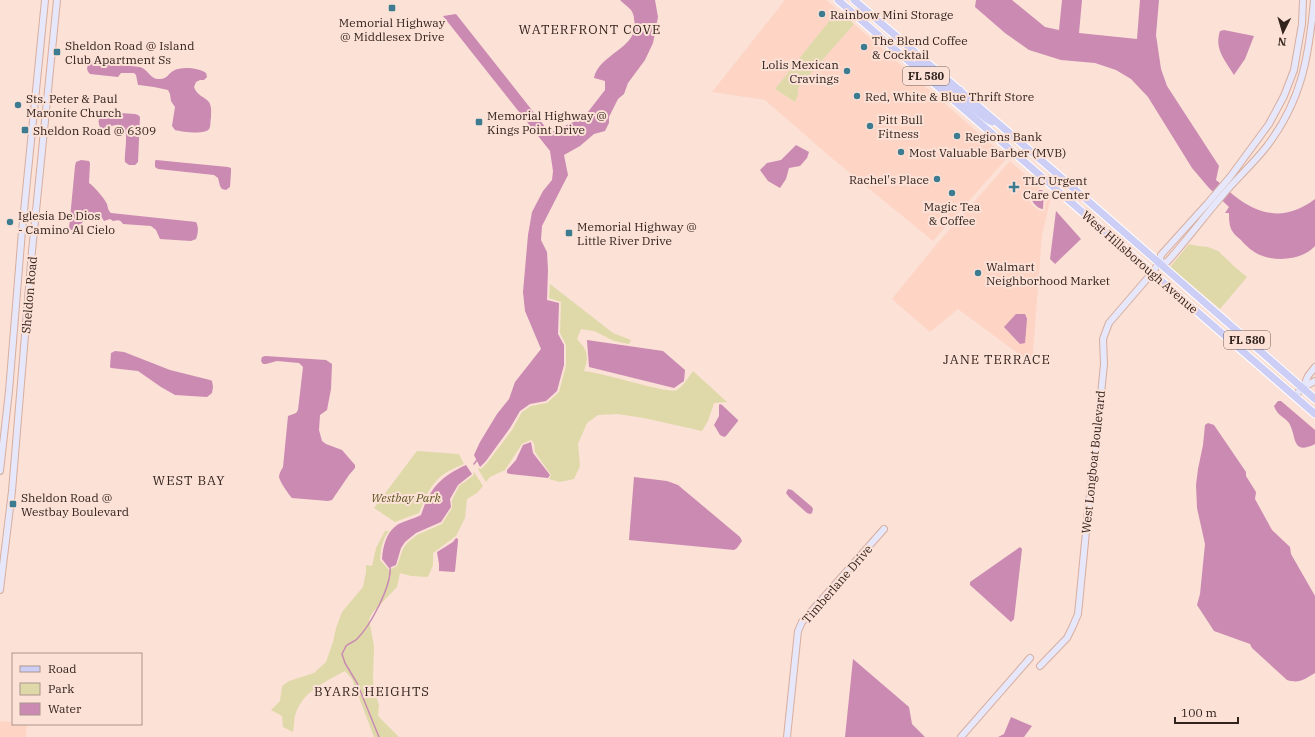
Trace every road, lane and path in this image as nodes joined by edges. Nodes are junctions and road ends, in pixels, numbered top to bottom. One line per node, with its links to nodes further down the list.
1 (45, 0): 21 (street, Sheldon Road)
2 (57, 0): 23 (street, Sheldon Road)
3 (838, 0): 7 (main road, West Hillsborough Avenue / FL 580)
4 (854, 0): 8 (main road, West Hillsborough Avenue / FL 580)
5 (1303, 0): 11 (street, West Longboat Boulevard)
6 (1314, 0): 11 (street, West Longboat Boulevard)
7 (903, 56): 8 (main road); 9 (main road, West Hillsborough Avenue / FL 580)
8 (960, 90): 10 (main road, West Hillsborough Avenue / FL 580)
9 (953, 99): 10 (main road); 14 (main road, West Hillsborough Avenue / FL 580)
10 (1001, 126): 13 (main road, West Hillsborough Avenue / FL 580)
11 (1232, 179): 12 (street, West Longboat Boulevard)
12 (1209, 206): 13 (street, West Longboat Boulevard); 13 (street, West Longboat Boulevard)
13 (1159, 263): 14 (street, West Longboat Boulevard); 17 (main road, West Hillsborough Avenue / FL 580)
14 (1152, 273): 18 (main road, West Hillsborough Avenue / FL 580); 25 (street, West Longboat Boulevard)
15 (1315, 367): 17 (street)
16 (1315, 381): 17 (street)
17 (1302, 388): 18 (street); 19 (main road, West Hillsborough Avenue / FL 580)
18 (1295, 396): 20 (main road, West Hillsborough Avenue / FL 580)
19 (1315, 399)
20 (1315, 414)
21 (0, 471)
22 (884, 529): 26 (street, Timberlane Drive)
23 (0, 590)
24 (1030, 658): 27 (street)
25 (1040, 666)
26 (787, 737)
27 (961, 737)

